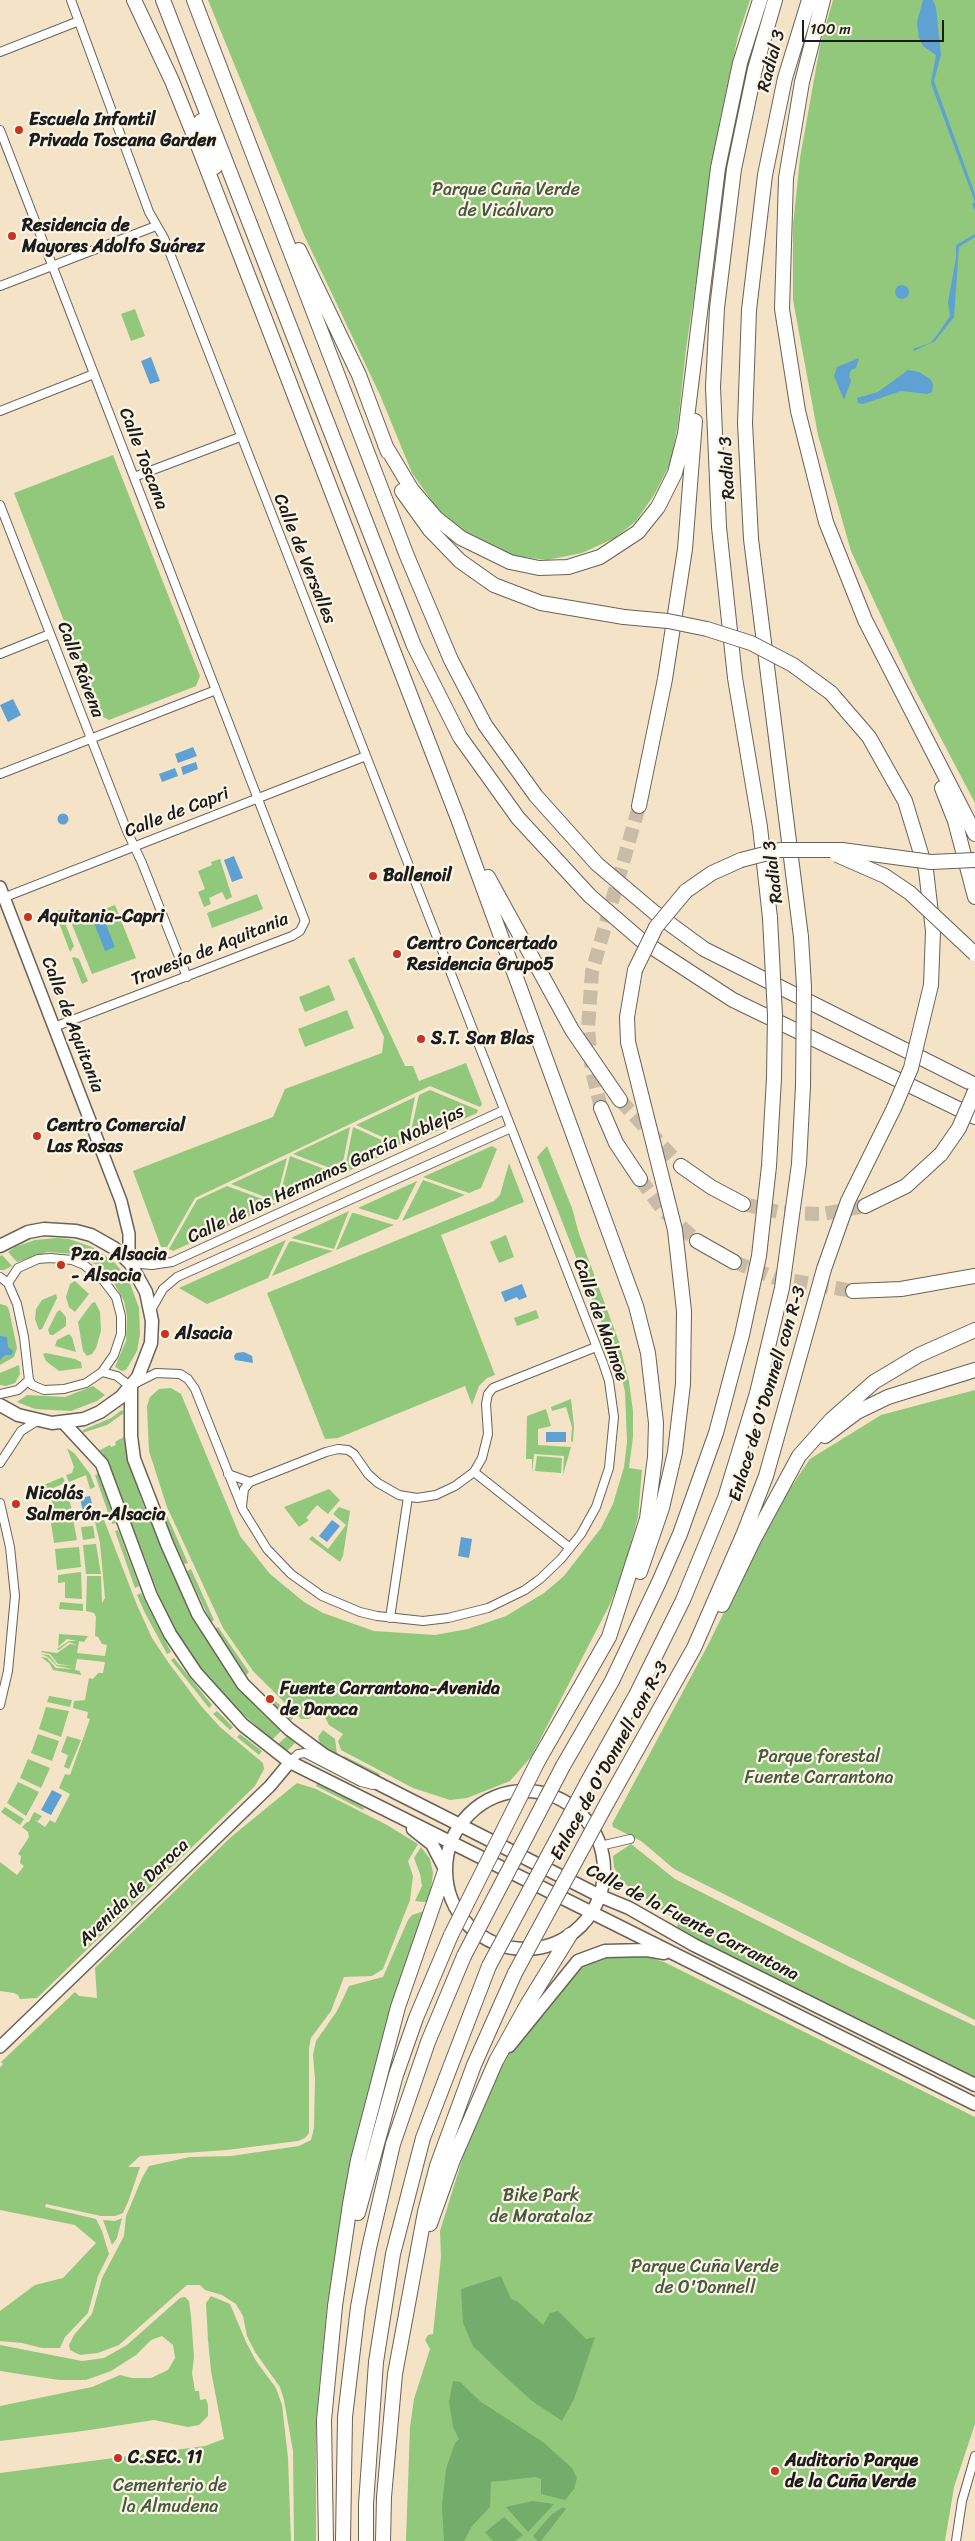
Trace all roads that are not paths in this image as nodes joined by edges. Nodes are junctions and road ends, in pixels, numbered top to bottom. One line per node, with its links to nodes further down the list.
1 (70, 0): 10 (street, Calle de Versalles)
2 (134, 0): 16 (highway)
3 (163, 0): 9 (highway)
4 (194, 0): 13 (highway)
5 (760, 0): 18 (highway)
6 (775, 0): 109 (highway, Radial 3, bridge)
7 (809, 0): 110 (highway, Radial 3, bridge)
8 (823, 0): 30 (highway)
9 (169, 14): 16 (highway); 51 (highway)
10 (79, 22): 11 (street); 14 (street, Calle de Versalles)
11 (0, 52)
12 (0, 130): 15 (street, Calle Toscana)
13 (253, 151): 22 (highway); 46 (highway)
14 (156, 226): 15 (street); 21 (street, Calle de Versalles)
15 (52, 266): 17 (street); 19 (street, Calle Toscana)
16 (245, 266): 36 (highway)
17 (0, 286)
18 (700, 306): 22 (highway); 35 (highway)
19 (94, 374): 20 (street); 23 (street, Calle Toscana)
20 (0, 410)
21 (240, 436): 23 (street); 32 (street, Calle de Versalles)
22 (385, 445): 87 (highway, Enlace de O'Donnell con R-3, bridge)
23 (134, 477): 29 (street, Calle Toscana)
24 (0, 505): 25 (street, Calle Rávena)
25 (9, 527): 26 (street); 27 (street, Calle Rávena)
26 (0, 531)
27 (50, 634): 28 (street); 31 (street, Calle Rávena)
28 (0, 654)
29 (216, 690): 31 (street); 34 (street, Calle Toscana)
30 (924, 738): 37 (highway); 42 (highway)
31 (91, 740): 33 (street); 38 (street, Calle Rávena)
32 (366, 756): 34 (street, Calle de Capri); 50 (street, Calle de Versalles)
33 (0, 774)
34 (259, 798): 38 (street, Calle de Capri); 44 (street, Travesía de Aquitania)
35 (639, 806)
36 (458, 816): 48 (highway); 86 (highway)
37 (975, 834)
38 (133, 846): 41 (street, Calle de Capri); 44 (street, Calle Rávena)
39 (813, 850): 40 (highway, bridge); 43 (highway, bridge); 86 (highway, bridge)
40 (975, 860)
41 (1, 895): 45 (street, Calle de Aquitania)
42 (975, 897)
43 (975, 954)
44 (187, 977): 45 (street, Travesía de Aquitania)
45 (54, 1027): 60 (street, Calle de Aquitania)
46 (975, 1085)
47 (975, 1091): 56 (highway, bridge)
48 (620, 1100)
49 (601, 1108): 54 (highway)
50 (504, 1110): 52 (street, Calle de Versalles); 60 (street, Calle de los Hermanos García Noblejas)
51 (975, 1117)
52 (511, 1128): 65 (street, Calle de los Hermanos García Noblejas); 67 (street, Calle de Malmoe)
53 (681, 1166): 55 (highway)
54 (640, 1179)
55 (743, 1204)
56 (865, 1206)
57 (697, 1241): 59 (highway)
58 (0, 1246): 60 (main road)
59 (734, 1262)
60 (129, 1263): 65 (main road)
61 (975, 1276): 64 (highway)
62 (0, 1277): 63 (street)
63 (8, 1283): 69 (street); 70 (street)
64 (853, 1291)
65 (151, 1310): 71 (main road)
66 (975, 1330): 80 (highway)
67 (596, 1347): 77 (street); 84 (street, Calle de Malmoe)
68 (975, 1370): 80 (highway)
69 (102, 1372): 70 (street); 71 (street)
70 (29, 1380): 72 (street)
71 (132, 1386): 75 (main road); 78 (street, Calle de Malmoe); 90 (main road, Calle de la Fuente Carrantona)
72 (0, 1394)
73 (0, 1405): 74 (main road)
74 (37, 1421): 75 (main road); 76 (street)
75 (64, 1423): 89 (main road, Calle de la Fuente Carrantona)
76 (0, 1462)
77 (474, 1472): 81 (street); 84 (street)
78 (228, 1474): 79 (street); 83 (street, Calle de Malmoe)
79 (250, 1482): 81 (street); 83 (street)
80 (780, 1490): 87 (highway)
81 (408, 1497): 85 (street)
82 (0, 1503): 88 (street)
83 (243, 1510): 85 (street, Calle de Malmoe)
84 (570, 1548): 85 (street, Calle de Malmoe)
85 (390, 1618)
86 (609, 1637): 106 (highway, bridge)
87 (694, 1648): 105 (highway, Enlace de O'Donnell con R-3, bridge)
88 (0, 1705)
89 (290, 1762): 90 (street); 91 (main road, Calle de la Fuente Carrantona); 101 (street, Avenida de Daroca)
90 (383, 1786): 92 (main road, Calle de la Fuente Carrantona)
91 (382, 1809): 94 (main road, Calle de la Fuente Carrantona); 96 (main road, Calle de la Fuente Carrantona)
92 (460, 1824): 94 (main road); 95 (main road); 97 (main road, Calle de la Fuente Carrantona)
93 (630, 1839): 95 (street)
94 (451, 1842): 96 (main road); 98 (main road, Calle de la Fuente Carrantona)
95 (600, 1846): 97 (main road)
96 (445, 1871): 99 (main road); 106 (highway)
97 (600, 1896): 98 (main road); 103 (main road, Calle de la Fuente Carrantona)
98 (591, 1914): 99 (main road); 100 (main road, Calle de la Fuente Carrantona)
99 (570, 1935): 102 (highway)
100 (682, 1956): 102 (main road); 104 (main road, Calle de la Fuente Carrantona)
101 (0, 2047)
102 (496, 2061): 105 (highway)
103 (975, 2085)
104 (975, 2104)
105 (415, 2256): 111 (highway, Enlace de O'Donnell con R-3)
106 (325, 2452): 108 (highway)
107 (975, 2456): 112 (street)
108 (326, 2541)
109 (343, 2541)
110 (366, 2541)
111 (383, 2541)
112 (956, 2541)

